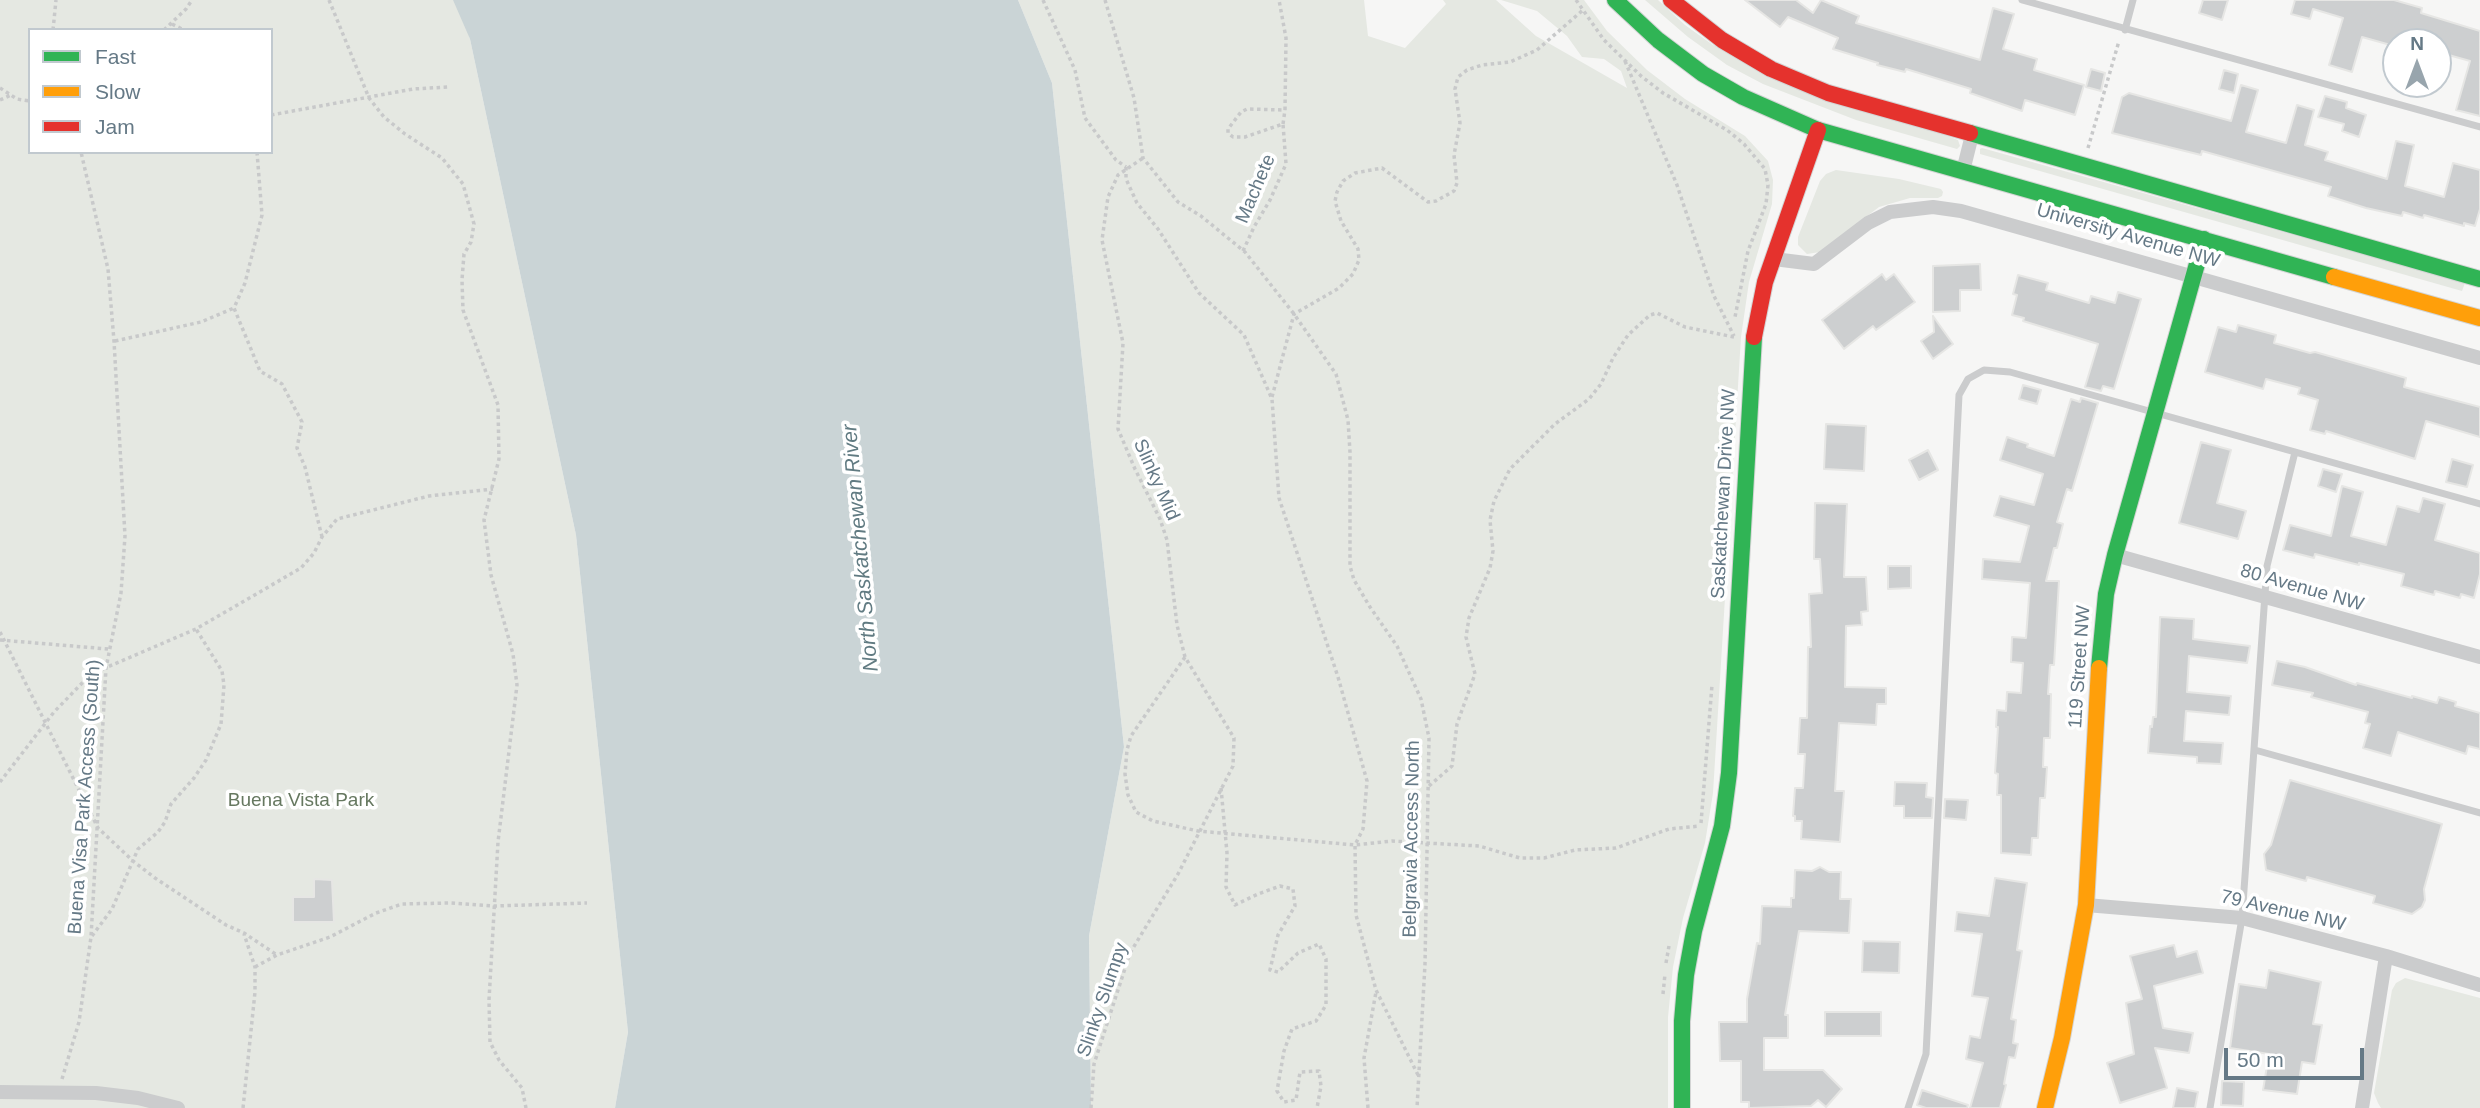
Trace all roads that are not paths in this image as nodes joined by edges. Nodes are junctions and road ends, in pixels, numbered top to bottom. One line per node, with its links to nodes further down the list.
1 (1615, 0): 7 (street)
2 (1671, 0): 8 (street)
3 (2022, 0): 5 (lane)
4 (2133, 0): 5 (lane)
5 (2124, 29): 6 (lane)
6 (2480, 127)
7 (1818, 130): 9 (street, University Avenue NW); 11 (street, Saskatchewan Drive NW)
8 (1972, 135): 9 (street); 13 (street)
9 (1963, 171): 10 (street, University Avenue NW)
10 (2204, 239): 12 (street, 119 Street NW); 14 (street, University Avenue NW)
11 (1774, 258): 12 (street, University Avenue NW); 30 (street, Saskatchewan Drive NW)
12 (2194, 277): 15 (street, University Avenue NW); 16 (street, 119 Street NW)
13 (2480, 279)
14 (2480, 318)
15 (2480, 358)
16 (2155, 412): 17 (lane); 19 (street, 119 Street NW); 31 (lane)
17 (2295, 452): 18 (lane); 20 (lane)
18 (2480, 503)
19 (2115, 555): 20 (street, 80 Avenue NW); 24 (street, 119 Street NW)
20 (2265, 597): 21 (street, 80 Avenue NW); 22 (lane)
21 (2480, 657)
22 (2255, 750): 23 (lane); 25 (lane)
23 (2480, 813)
24 (2086, 905): 25 (street, 79 Avenue NW); 32 (street, 119 Street NW)
25 (2242, 918): 26 (street, 79 Avenue NW); 33 (lane)
26 (2386, 956): 27 (street, 79 Avenue NW); 34 (street)
27 (2480, 985)
28 (0, 1092): 29 (street)
29 (178, 1108)
30 (1682, 1108)
31 (1908, 1108)
32 (2045, 1108)
33 (2210, 1108)
34 (2361, 1108)

